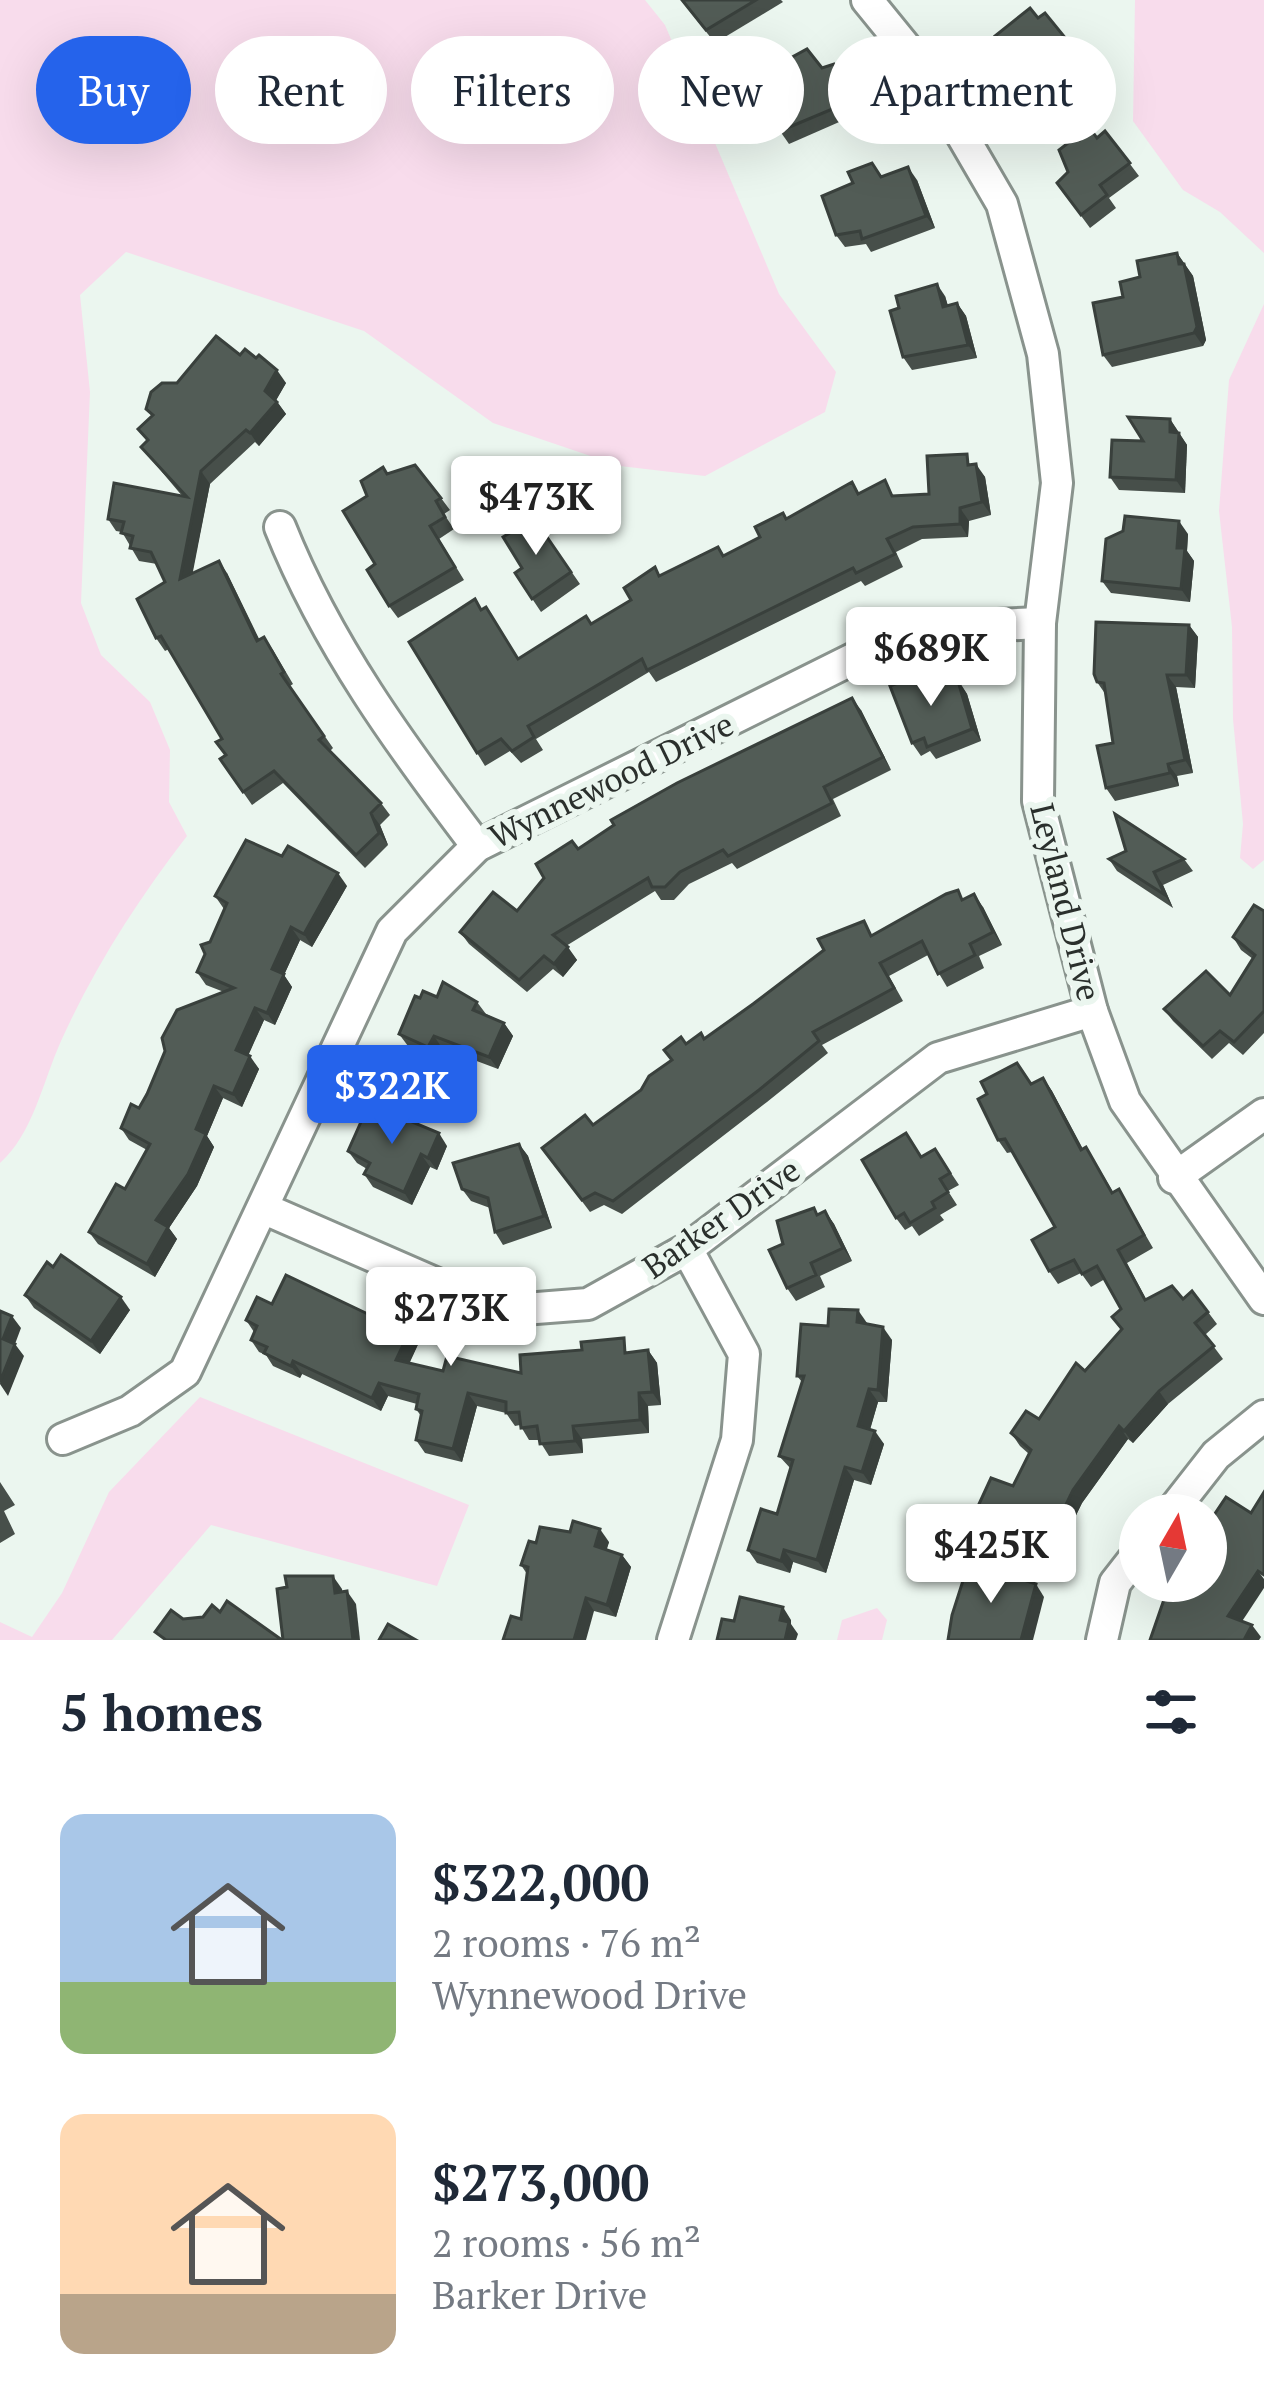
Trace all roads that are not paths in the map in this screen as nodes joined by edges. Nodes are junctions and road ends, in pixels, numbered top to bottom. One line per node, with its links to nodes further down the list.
1 (867, 0): 3 (street, Leyland Drive)
2 (280, 527): 4 (street)
3 (1040, 623): 4 (street, Wynnewood Drive); 5 (street, Leyland Drive)
4 (477, 846): 8 (street, Wynnewood Drive)
5 (1092, 1011): 7 (street, Leyland Drive); 9 (street, Barker Drive)
6 (1264, 1114): 7 (street)
7 (1174, 1178): 10 (street, Leyland Drive)
8 (265, 1209): 9 (street, Barker Drive); 12 (street, Wynnewood Drive)
9 (687, 1249): 15 (street)
10 (1264, 1299)
11 (1264, 1416): 13 (street)
12 (63, 1439)
13 (1185, 1494)
14 (1119, 1577): 16 (street)
15 (673, 1640)
16 (1102, 1640)

